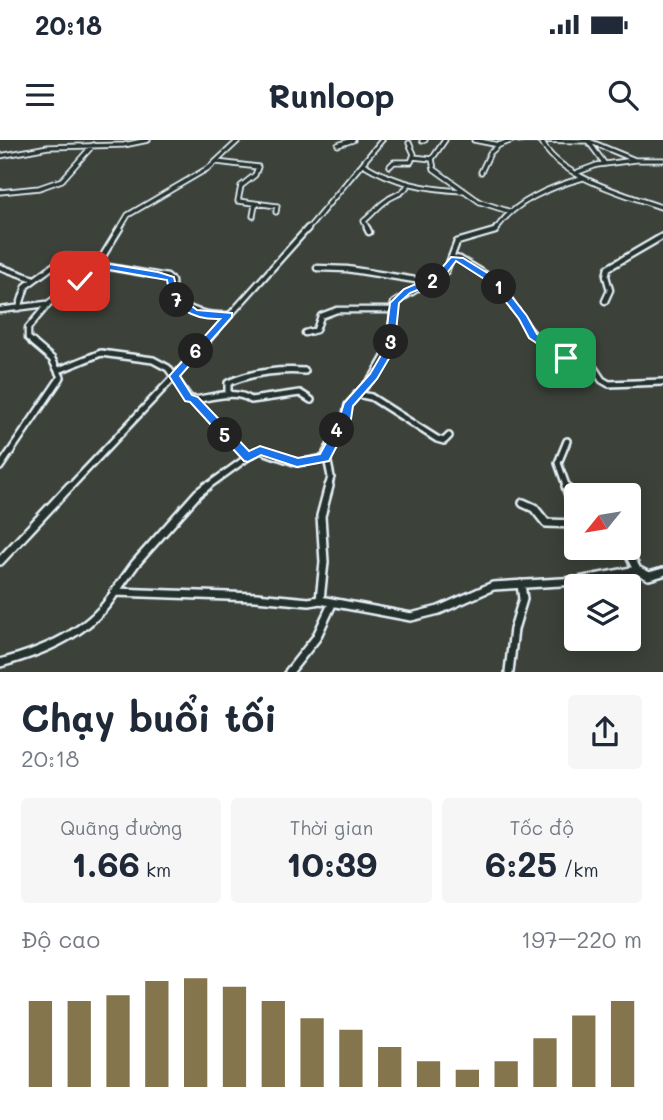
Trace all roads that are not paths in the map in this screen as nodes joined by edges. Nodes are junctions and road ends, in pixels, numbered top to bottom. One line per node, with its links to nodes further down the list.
1 (148, 140): 12 (street)
2 (239, 140): 20 (street)
3 (353, 140): 13 (street)
4 (382, 140): 21 (street)
5 (444, 140): 17 (street)
6 (474, 140): 14 (street)
7 (513, 140): 14 (street)
8 (519, 140): 9 (street)
9 (541, 141): 10 (street); 25 (street)
10 (588, 141): 18 (street); 22 (street)
11 (409, 143): 16 (street)
12 (93, 145): 15 (street); 29 (street)
13 (338, 145)
14 (499, 145): 24 (street)
15 (0, 156)
16 (413, 157): 17 (street); 23 (street)
17 (432, 159): 28 (street)
18 (635, 160): 19 (street); 22 (street)
19 (663, 160)
20 (217, 162): 30 (street); 37 (street)
21 (363, 164): 27 (street); 49 (street)
22 (605, 164): 25 (street)
23 (390, 166)
24 (481, 172)
25 (578, 172): 26 (street)
26 (583, 178): 31 (street); 33 (street)
27 (409, 184): 28 (street); 35 (street)
28 (465, 191): 33 (street)
29 (0, 192)
30 (255, 205): 32 (street); 34 (street)
31 (663, 208)
32 (276, 212)
33 (511, 212): 38 (street)
34 (253, 216)
35 (369, 232)
36 (663, 236): 44 (street)
37 (102, 258): 39 (street); 42 (street)
38 (454, 258): 43 (street); 54 (street)
39 (97, 265): 45 (street); 49 (street)
40 (0, 267): 42 (street)
41 (317, 268): 43 (street)
42 (34, 279): 46 (street)
43 (428, 282): 48 (street)
44 (605, 301)
45 (49, 303): 46 (street); 51 (street)
46 (19, 308): 47 (street)
47 (0, 310)
48 (391, 310): 50 (street); 55 (street)
49 (228, 315): 53 (street)
50 (304, 333)
51 (59, 370): 53 (street); 63 (street)
52 (305, 371): 56 (street)
53 (175, 376): 57 (street); 68 (street)
54 (663, 382)
55 (357, 394): 59 (street); 62 (street)
56 (228, 395): 57 (street); 58 (street)
57 (194, 400): 61 (street)
58 (311, 400)
59 (449, 436)
60 (567, 441): 64 (street)
61 (248, 457): 62 (street); 72 (street)
62 (325, 458): 73 (street)
63 (0, 467)
64 (565, 483)
65 (523, 503): 66 (street)
66 (564, 524)
67 (632, 560): 69 (street)
68 (0, 561)
69 (637, 570): 70 (street); 71 (street)
70 (663, 572)
71 (517, 584): 74 (street); 77 (street)
72 (115, 592): 73 (street); 75 (street)
73 (320, 600): 74 (street)
74 (332, 604): 76 (street)
75 (0, 663)
76 (289, 672)
77 (509, 672)

